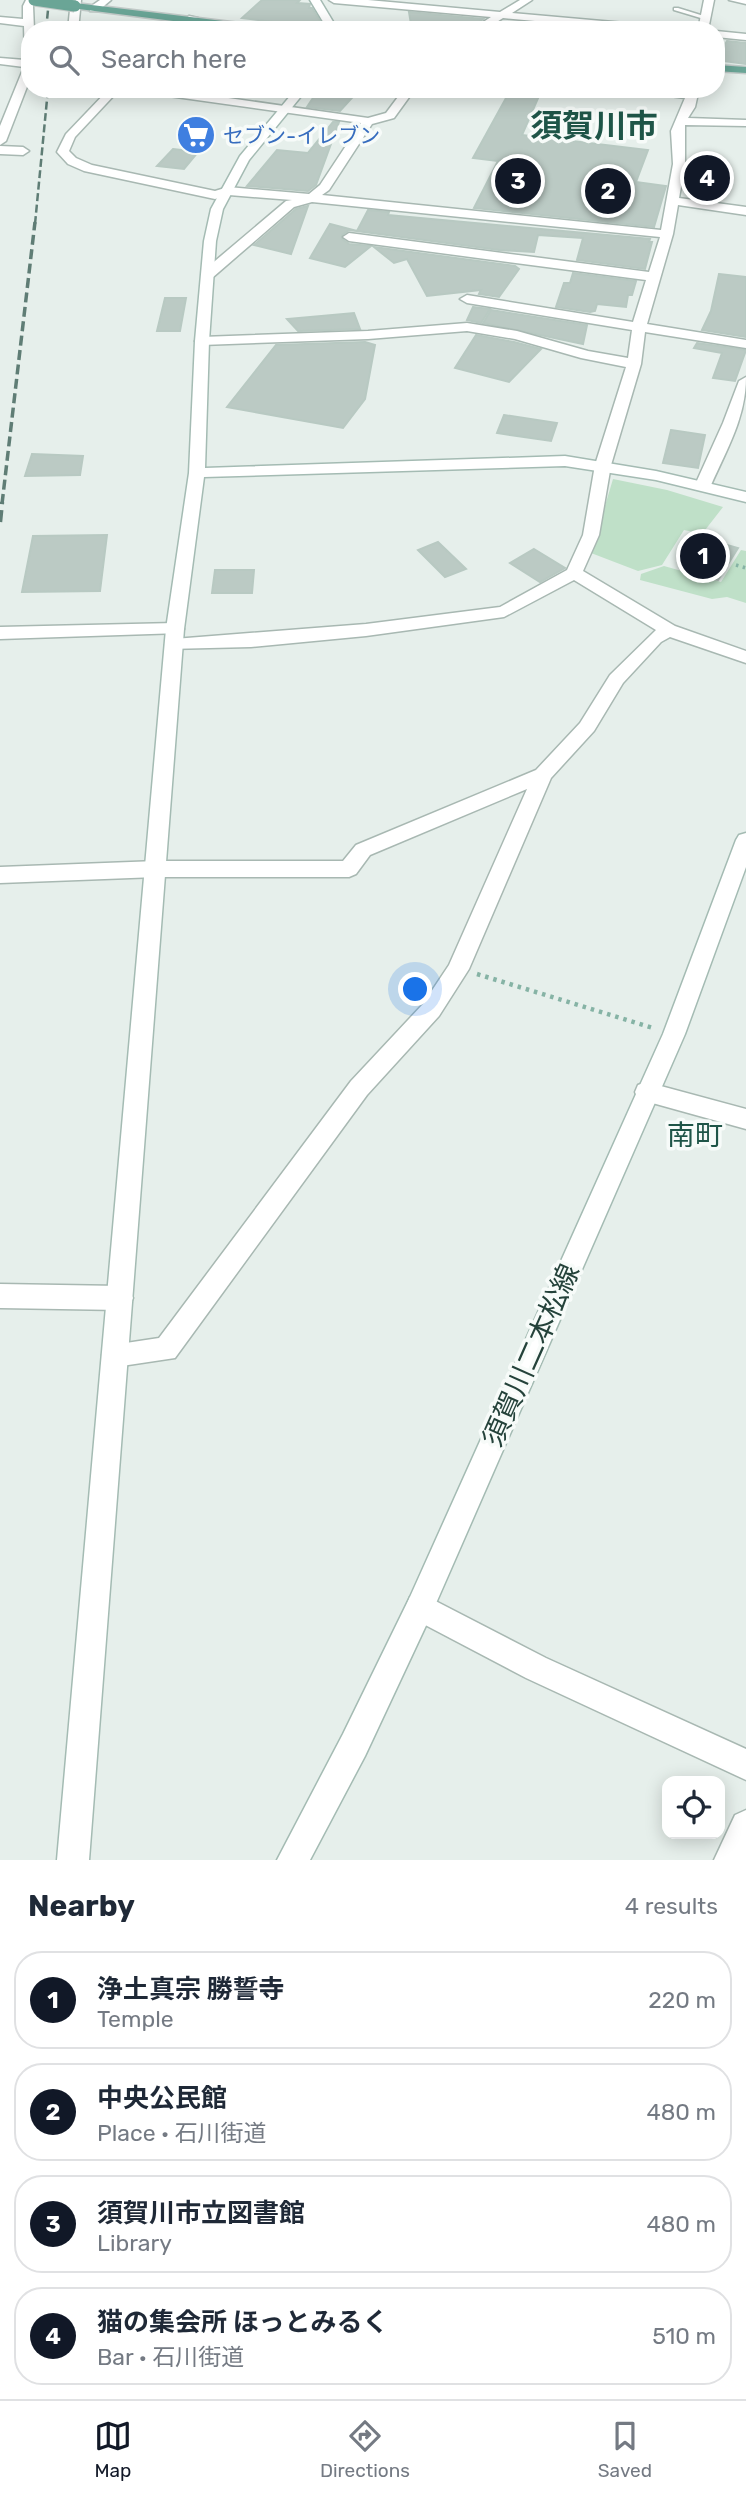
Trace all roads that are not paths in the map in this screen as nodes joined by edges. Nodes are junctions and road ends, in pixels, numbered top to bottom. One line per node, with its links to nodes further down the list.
1 (32, 0): 10 (main road, bridge); 17 (street)
2 (106, 0): 11 (street)
3 (315, 0): 21 (street)
4 (334, 0): 9 (street)
5 (527, 0): 13 (street)
6 (709, 0): 14 (street)
7 (734, 0): 8 (street)
8 (746, 1)
9 (379, 2): 13 (street)
10 (76, 3): 11 (main road); 18 (street)
11 (94, 9): 15 (main road)
12 (676, 9): 14 (lane)
13 (502, 14): 22 (street); 23 (street)
14 (704, 18): 24 (street)
15 (193, 19): 19 (street); 20 (main road)
16 (0, 20): 25 (street)
17 (29, 21)
18 (74, 21)
19 (190, 21)
20 (208, 21)
21 (328, 21)
22 (491, 21)
23 (576, 21)
24 (704, 21)
25 (21, 22)
26 (725, 35): 27 (street)
27 (746, 37)
28 (0, 61): 29 (street)
29 (21, 62)
30 (725, 69): 31 (main road)
31 (746, 70)
32 (21, 86): 42 (street)
33 (105, 98): 45 (street)
34 (203, 98): 38 (street)
35 (295, 98): 38 (street)
36 (404, 98): 39 (street)
37 (691, 98): 40 (street)
38 (286, 110): 39 (street); 45 (street)
39 (368, 121): 46 (street)
40 (680, 121): 41 (street); 47 (street)
41 (746, 123)
42 (0, 141)
43 (0, 150): 44 (street)
44 (23, 150)
45 (228, 191): 46 (street); 51 (street)
46 (311, 198): 49 (street); 51 (street)
47 (673, 201): 48 (street); 49 (street)
48 (746, 211)
49 (667, 234): 52 (street)
50 (349, 237): 52 (street)
51 (206, 275): 55 (street)
52 (654, 276): 54 (street)
53 (467, 299): 54 (street)
54 (639, 326): 56 (street); 57 (street)
55 (202, 341): 57 (street); 61 (street)
56 (746, 344)
57 (635, 364): 60 (street)
58 (746, 381): 59 (street)
59 (739, 424): 62 (street)
60 (603, 465): 61 (street); 62 (street); 64 (street)
61 (197, 473): 67 (street)
62 (703, 485): 63 (street)
63 (746, 498)
64 (574, 573): 65 (street); 67 (street)
65 (669, 630): 68 (street); 69 (street)
66 (0, 633): 67 (street)
67 (174, 637): 71 (street)
68 (746, 657)
69 (543, 775): 71 (street); 77 (street)
70 (746, 840): 73 (street, 須賀川二本松線)
71 (157, 869): 72 (street); 76 (street)
72 (0, 875)
73 (646, 1092): 74 (street); 78 (street, 須賀川二本松線)
74 (746, 1119)
75 (0, 1296): 76 (street)
76 (120, 1298): 77 (street)
77 (115, 1355): 81 (street)
78 (420, 1607): 79 (street); 82 (street, 須賀川二本松線)
79 (746, 1765)
80 (746, 1826): 83 (street)
81 (73, 1860)
82 (293, 1860)
83 (730, 1860)

